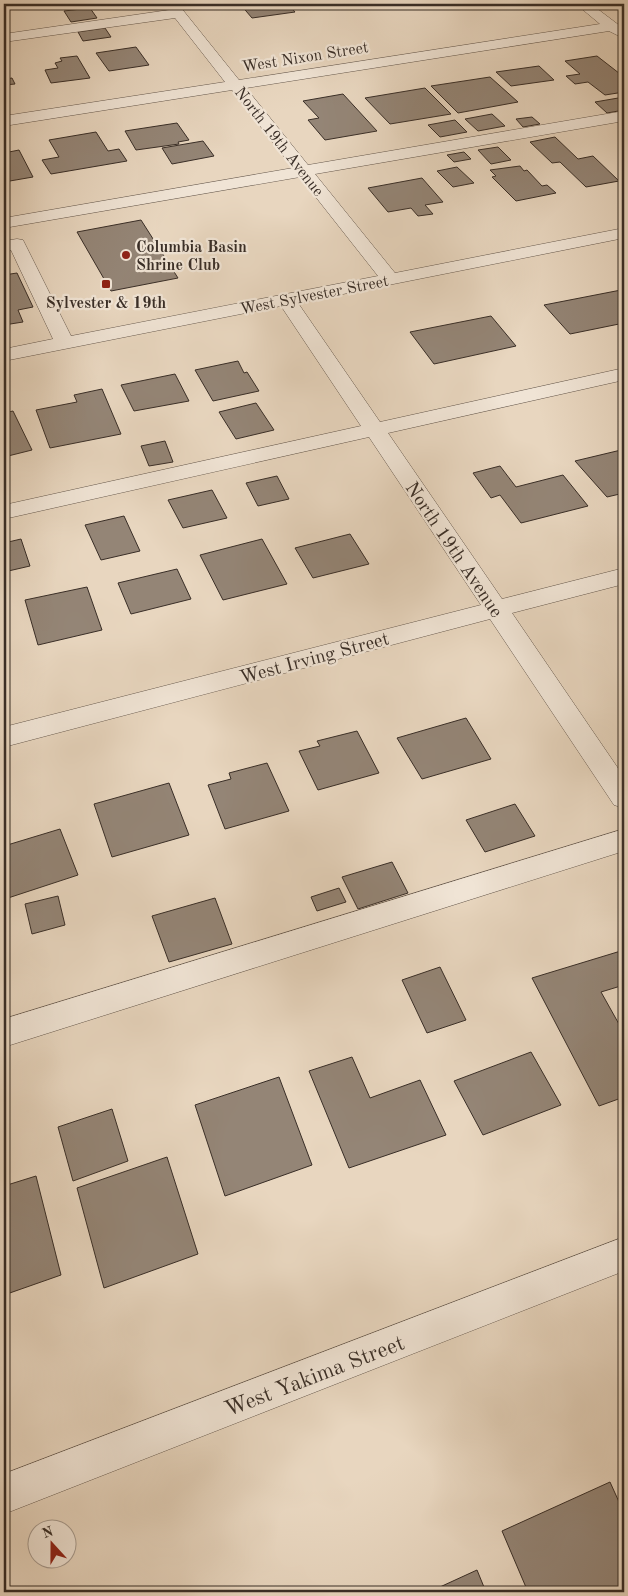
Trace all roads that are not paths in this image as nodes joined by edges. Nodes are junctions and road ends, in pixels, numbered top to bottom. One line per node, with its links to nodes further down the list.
1 (583, 4): 3 (street)
2 (174, 8): 4 (street); 5 (street, North 19th Avenue)
3 (618, 30): 5 (street, West Nixon Street)
4 (4, 38)
5 (236, 85): 7 (street, West Nixon Street); 8 (street, North 19th Avenue)
6 (624, 116): 8 (street)
7 (4, 121)
8 (304, 171): 9 (street); 12 (street, North 19th Avenue)
9 (4, 224)
10 (624, 233): 12 (street, West Sylvester Street)
11 (4, 246): 14 (street)
12 (390, 279): 13 (street, West Sylvester Street)
13 (286, 299): 14 (street, West Sylvester Street); 17 (street, North 19th Avenue)
14 (66, 343): 15 (street, West Sylvester Street)
15 (4, 355)
16 (624, 374): 17 (street)
17 (373, 429): 18 (street); 20 (street, North 19th Avenue)
18 (4, 512)
19 (624, 576): 20 (street, West Irving Street)
20 (496, 610): 21 (street, West Irving Street); 22 (street, North 19th Avenue)
21 (4, 737)
22 (624, 798)
23 (624, 840): 24 (street)
24 (4, 1033)
25 (624, 1254): 26 (street, West Yakima Street)
26 (4, 1494)

